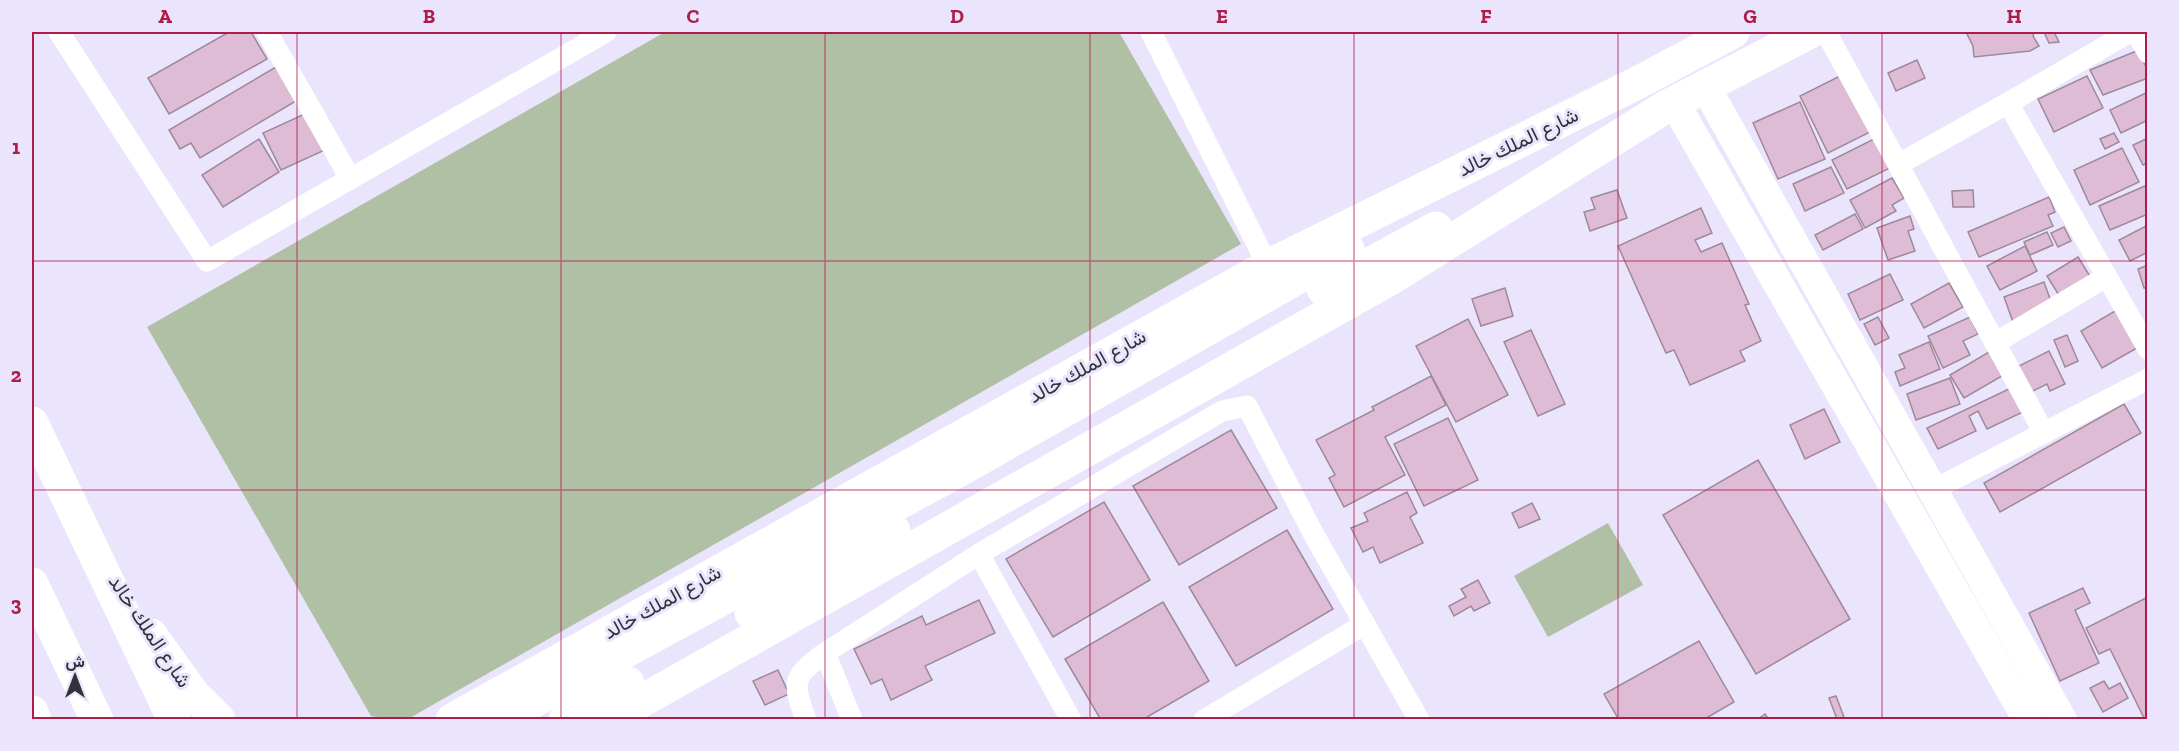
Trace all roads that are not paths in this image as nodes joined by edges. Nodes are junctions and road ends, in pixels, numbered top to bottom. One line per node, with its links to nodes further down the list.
1 (59, 32): 16 (street)
2 (267, 32): 16 (street)
3 (606, 32): 16 (street)
4 (1151, 32): 17 (street)
5 (1810, 32): 12 (main road)
6 (1826, 32): 15 (street)
7 (2130, 32): 13 (street)
8 (2136, 32): 10 (street)
9 (1724, 34): 11 (main road, شارع الملك خالد)
10 (2148, 53)
11 (1639, 82): 17 (main road, شارع الملك خالد); 24 (main road)
12 (1705, 86): 14 (main road); 25 (street)
13 (2008, 103): 15 (street); 18 (street)
14 (1669, 105): 24 (main road); 40 (main road); 46 (street)
15 (1899, 164): 19 (street)
16 (350, 178)
17 (1268, 266): 37 (main road, شارع الملك خالد)
18 (2106, 276): 19 (street); 20 (street)
19 (1995, 343): 23 (street)
20 (2148, 349)
21 (2148, 379): 23 (street)
22 (32, 423): 26 (main road)
23 (2044, 433): 25 (street)
24 (964, 479): 38 (main road); 39 (main road)
25 (1933, 490): 47 (street)
26 (86, 537): 35 (main road); 36 (main road, شارع الملك خالد)
27 (978, 554): 29 (street); 30 (street); 43 (street)
28 (32, 584): 34 (main road)
29 (1365, 624): 44 (street); 45 (street)
30 (825, 652): 41 (street); 42 (street)
31 (32, 710): 32 (main road); 33 (main road)
32 (35, 720)
33 (48, 720)
34 (97, 720)
35 (174, 720)
36 (219, 720)
37 (452, 720)
38 (499, 720)
39 (565, 720)
40 (608, 720)
41 (806, 720)
42 (852, 720)
43 (1071, 720)
44 (1204, 720)
45 (1419, 720)
46 (2028, 720)
47 (2062, 720)

